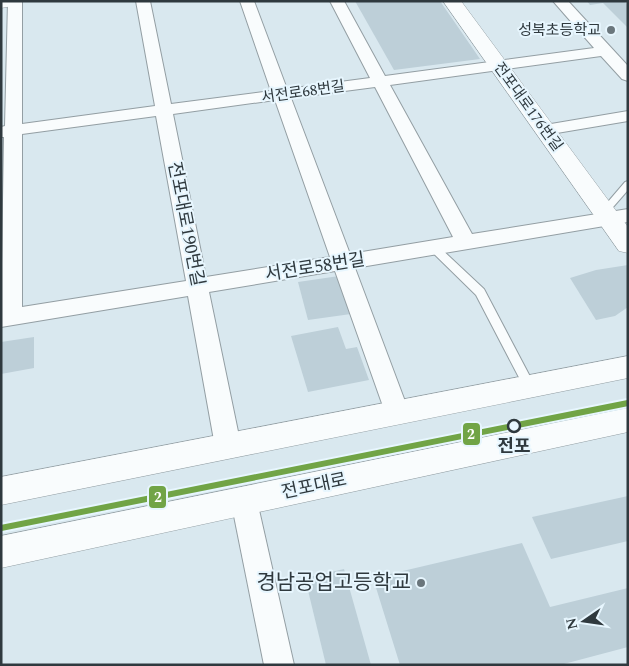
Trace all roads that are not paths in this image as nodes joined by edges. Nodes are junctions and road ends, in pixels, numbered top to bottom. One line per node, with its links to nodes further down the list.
1 (14, 1): 7 (main road); 16 (street)
2 (143, 1): 13 (street, 전포대로190번길)
3 (247, 1): 12 (street)
4 (337, 1): 11 (street)
5 (452, 1): 9 (main road, 전포대로176번길)
6 (560, 1): 8 (street)
7 (1, 3)
8 (605, 51): 9 (street, 서전로68번길); 10 (street)
9 (498, 65): 11 (street, 서전로68번길); 15 (main road, 전포대로176번길)
10 (628, 76)
11 (380, 82): 12 (street, 서전로68번길); 19 (street)
12 (281, 95): 13 (street, 서전로68번길); 22 (street)
13 (164, 110): 16 (street, 서전로68번길); 23 (street, 전포대로190번길)
14 (628, 116): 15 (street)
15 (545, 130): 18 (main road, 전포대로176번길)
16 (7, 132): 24 (street)
17 (628, 184): 18 (lane)
18 (613, 215): 19 (street, 서전로58번길); 20 (main road, 전포대로176번길)
19 (466, 242): 21 (street, 서전로58번길)
20 (628, 245)
21 (433, 247): 22 (street, 서전로58번길); 26 (lane)
22 (342, 262): 23 (street, 서전로58번길); 27 (street)
23 (198, 286): 24 (street, 서전로58번길); 29 (street, 전포대로190번길)
24 (6, 318)
25 (628, 366): 26 (main road)
26 (529, 386): 27 (main road)
27 (397, 412): 29 (main road)
28 (628, 420): 31 (main road, 전포대로)
29 (228, 446): 30 (main road)
30 (1, 491)
31 (244, 501): 32 (main road, 전포대로); 33 (street)
32 (1, 552)
33 (279, 665)

